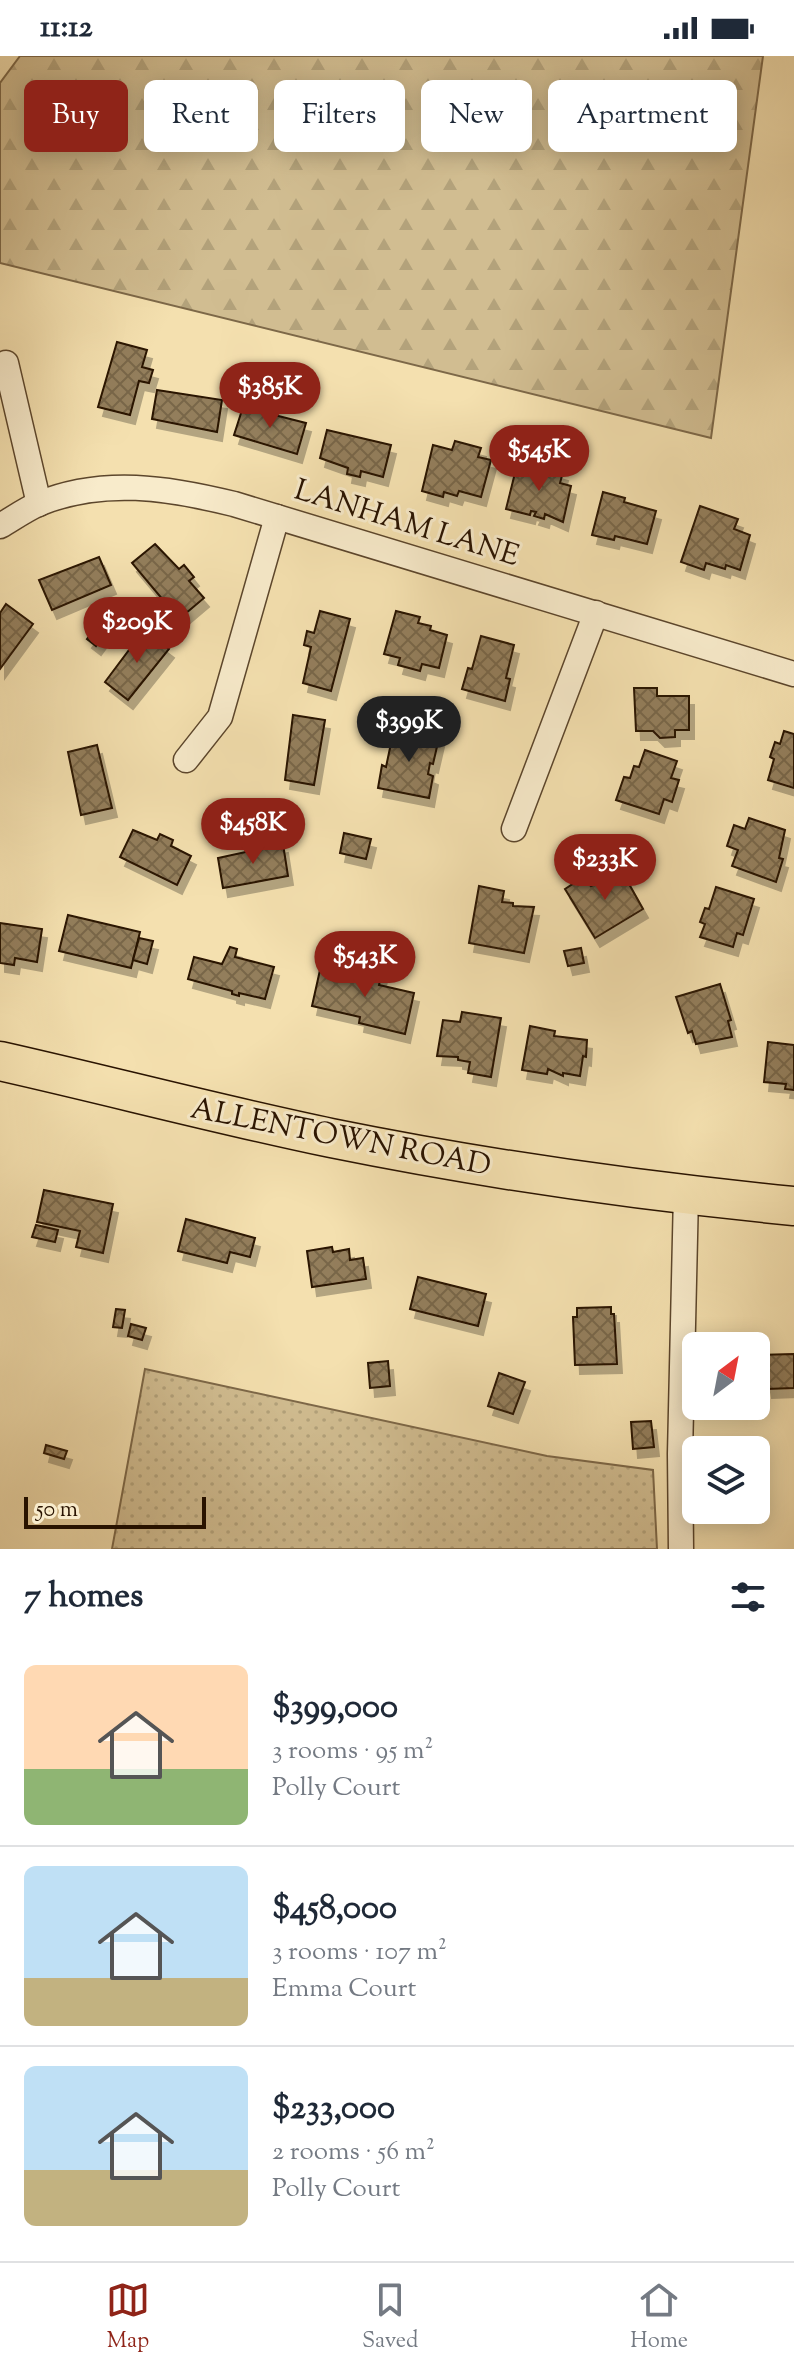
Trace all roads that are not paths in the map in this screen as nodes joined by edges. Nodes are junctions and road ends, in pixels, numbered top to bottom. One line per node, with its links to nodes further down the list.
1 (6, 363): 2 (street)
2 (39, 504): 3 (street, LANHAM LANE); 4 (street, LANHAM LANE)
3 (277, 517): 5 (street, LANHAM LANE); 7 (street)
4 (0, 526)
5 (596, 613): 6 (street, LANHAM LANE); 8 (street)
6 (794, 674)
7 (186, 760)
8 (514, 829)
9 (0, 1061): 10 (main road, ALLENTOWN ROAD)
10 (686, 1194): 11 (main road, ALLENTOWN ROAD); 12 (street)
11 (794, 1206)
12 (681, 1549)

